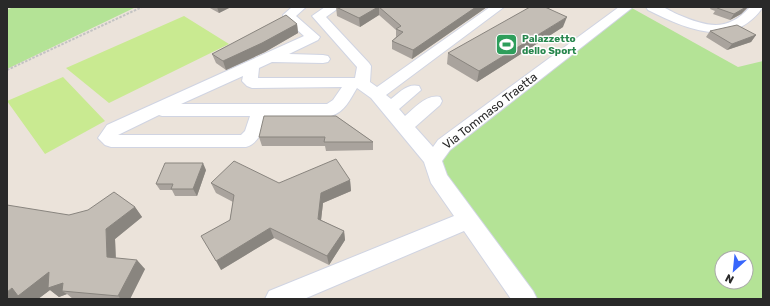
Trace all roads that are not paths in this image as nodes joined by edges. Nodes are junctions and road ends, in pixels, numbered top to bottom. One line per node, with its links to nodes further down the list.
1 (300, 7): 7 (street); 8 (street)
2 (334, 7): 7 (street)
3 (498, 7): 15 (street)
4 (627, 7): 21 (street, Via Tommaso Traetta)
5 (652, 7): 6 (street)
6 (757, 7)
7 (318, 16): 13 (street)
8 (313, 37): 9 (street); 10 (street)
9 (268, 58): 10 (street); 11 (street)
10 (323, 59): 12 (street)
11 (252, 66): 12 (street); 19 (street)
12 (335, 82): 13 (street)
13 (358, 83): 15 (street); 17 (street)
14 (413, 90): 18 (street)
15 (377, 94): 18 (street)
16 (434, 101): 20 (street)
17 (260, 109): 19 (street); 19 (street)
18 (390, 109): 20 (street)
19 (154, 110)
20 (404, 127): 21 (street)
21 (433, 160): 22 (street, Via Tommaso Traetta)
22 (468, 220): 23 (street); 24 (street, Via Tommaso Traetta)
23 (277, 299)
24 (525, 299)

